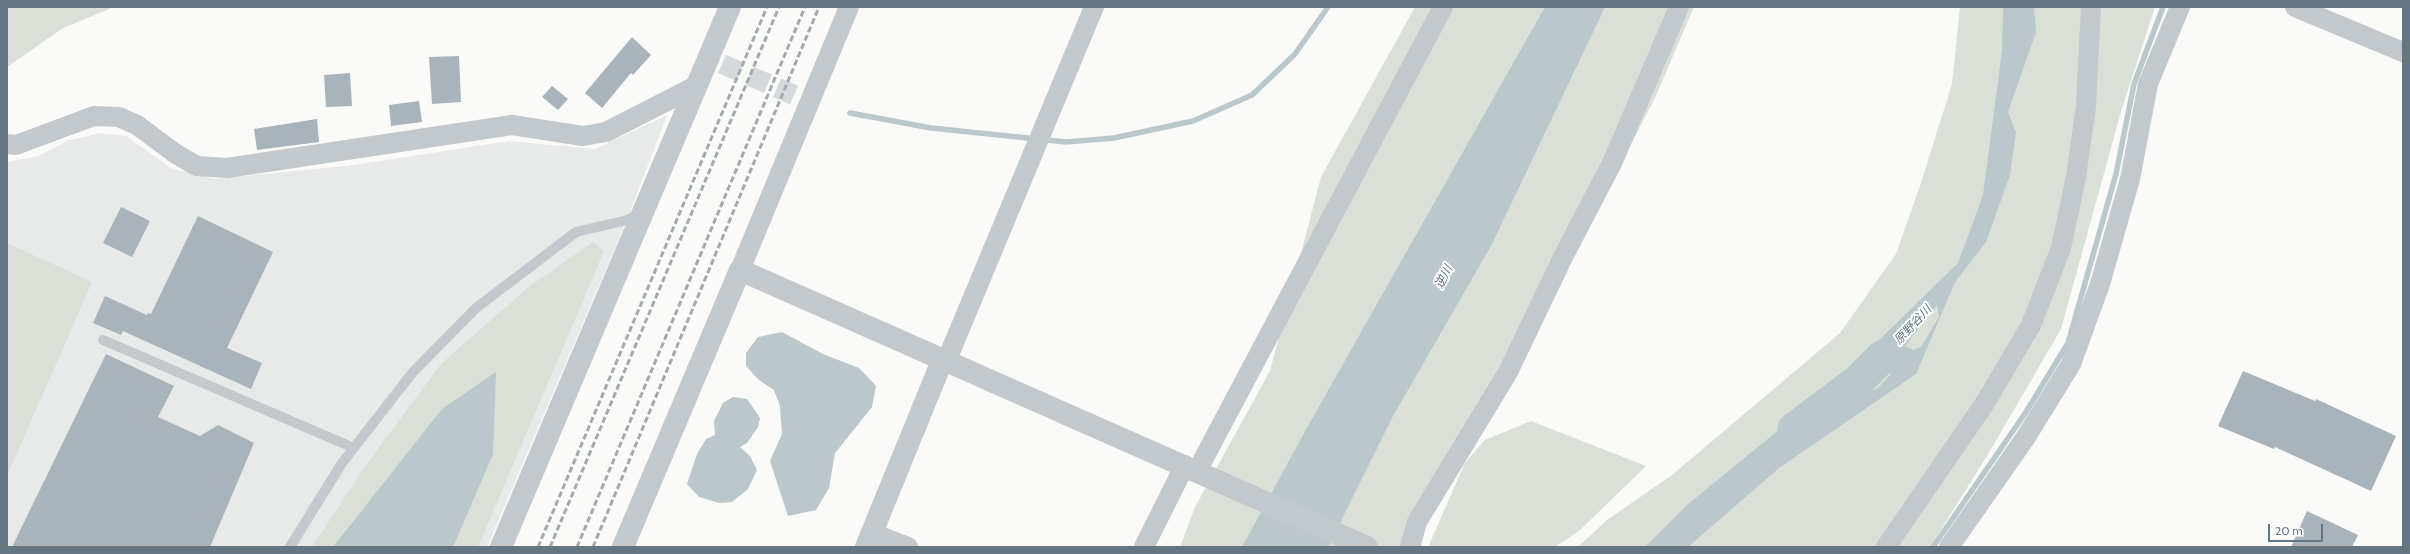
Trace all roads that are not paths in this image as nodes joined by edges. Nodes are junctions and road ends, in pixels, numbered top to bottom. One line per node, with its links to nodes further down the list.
1 (730, 7): 10 (street)
2 (849, 7): 13 (street)
3 (1094, 7): 15 (street)
4 (1443, 7): 17 (street)
5 (1679, 7): 25 (street)
6 (2091, 7): 26 (street)
7 (2180, 7): 27 (street)
8 (2296, 7): 9 (street)
9 (2403, 52)
10 (696, 86): 11 (street); 12 (street)
11 (7, 144)
12 (643, 212): 16 (lane); 20 (street)
13 (740, 270): 15 (street); 21 (street)
14 (103, 340): 16 (lane)
15 (944, 362): 17 (street); 18 (street)
16 (354, 448): 19 (lane)
17 (1196, 470): 23 (street); 24 (street)
18 (869, 540): 22 (street)
19 (290, 547)
20 (501, 547)
21 (623, 547)
22 (908, 547)
23 (1144, 547)
24 (1367, 547)
25 (1410, 547)
26 (1886, 547)
27 (1949, 547)

